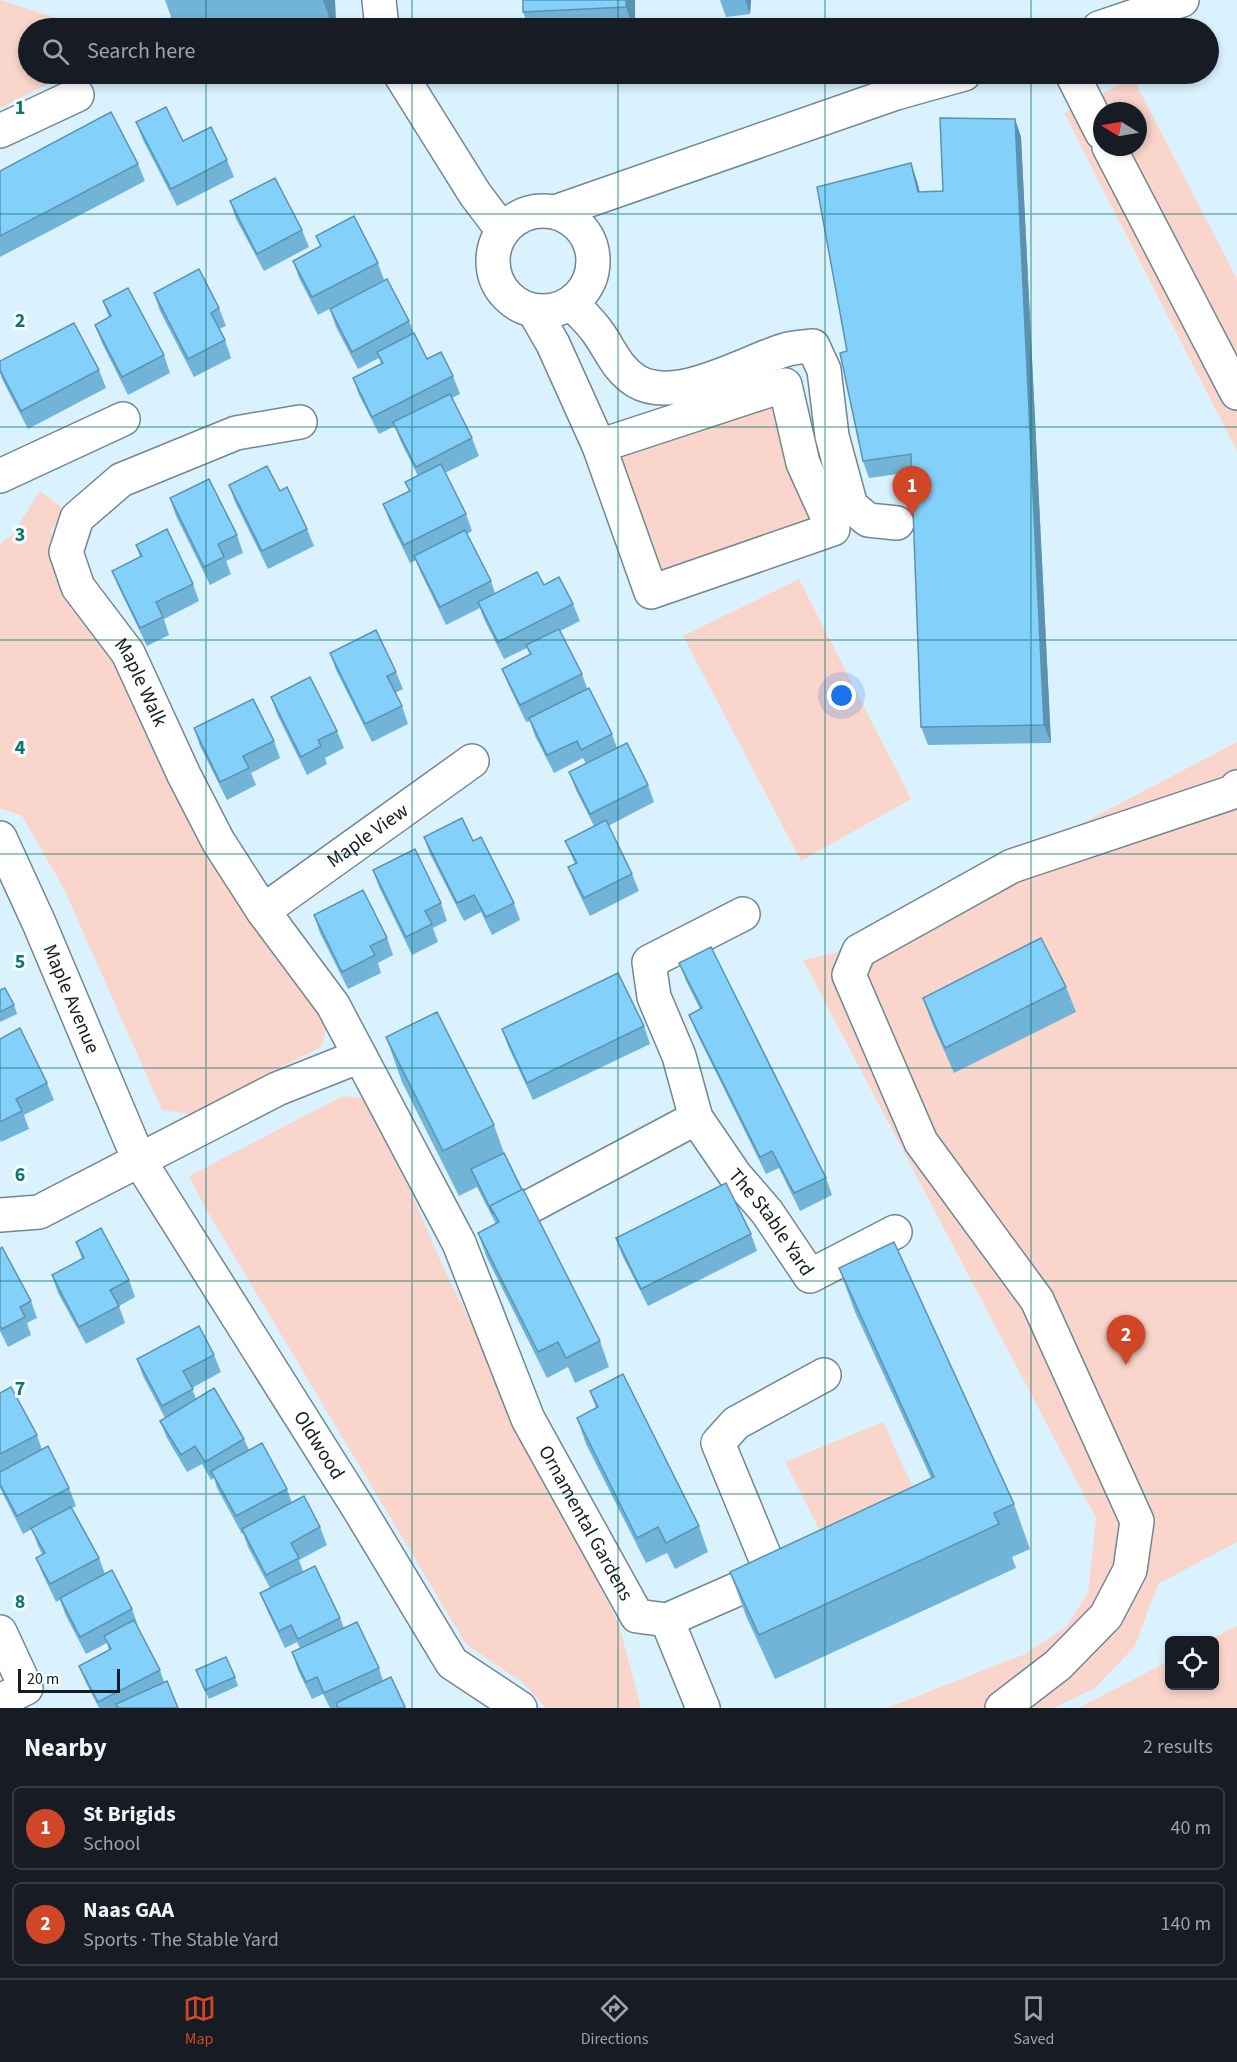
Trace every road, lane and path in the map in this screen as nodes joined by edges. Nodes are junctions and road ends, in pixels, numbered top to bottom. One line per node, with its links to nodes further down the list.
1 (379, 0): 3 (street)
2 (1182, 0): 4 (street)
3 (381, 18)
4 (1129, 18)
5 (406, 84): 15 (street)
6 (928, 84): 12 (street)
7 (1077, 84): 9 (street)
8 (77, 95): 10 (street)
9 (1093, 115)
10 (0, 131)
11 (1114, 156): 18 (street)
12 (622, 189): 13 (street); 14 (street)
13 (555, 212): 14 (street); 15 (street)
14 (582, 229): 16 (street)
15 (503, 231): 17 (street)
16 (572, 303): 17 (street); 21 (street)
17 (534, 311): 22 (street)
18 (1237, 393)
19 (123, 419): 24 (street)
20 (300, 422): 29 (street, Maple Walk)
21 (832, 436): 23 (street); 25 (street)
22 (599, 446): 23 (street); 23 (street)
23 (803, 464)
24 (0, 476)
25 (897, 523)
26 (472, 761): 29 (street, Maple View)
27 (1237, 787): 43 (street)
28 (0, 838): 33 (street, Maple Avenue)
29 (263, 911): 31 (street, Maple Walk)
30 (743, 914): 32 (street, The Stable Yard)
31 (360, 1056): 33 (street); 38 (street, Ornamental Gardens)
32 (696, 1118): 34 (street); 36 (street, The Stable Yard)
33 (139, 1160): 35 (street); 41 (street, Oldwood)
34 (530, 1206)
35 (0, 1215)
36 (895, 1232)
37 (824, 1375): 38 (street)
38 (667, 1620): 42 (street)
39 (0, 1632): 40 (street)
40 (21, 1699)
41 (520, 1708)
42 (703, 1708)
43 (1002, 1708)

